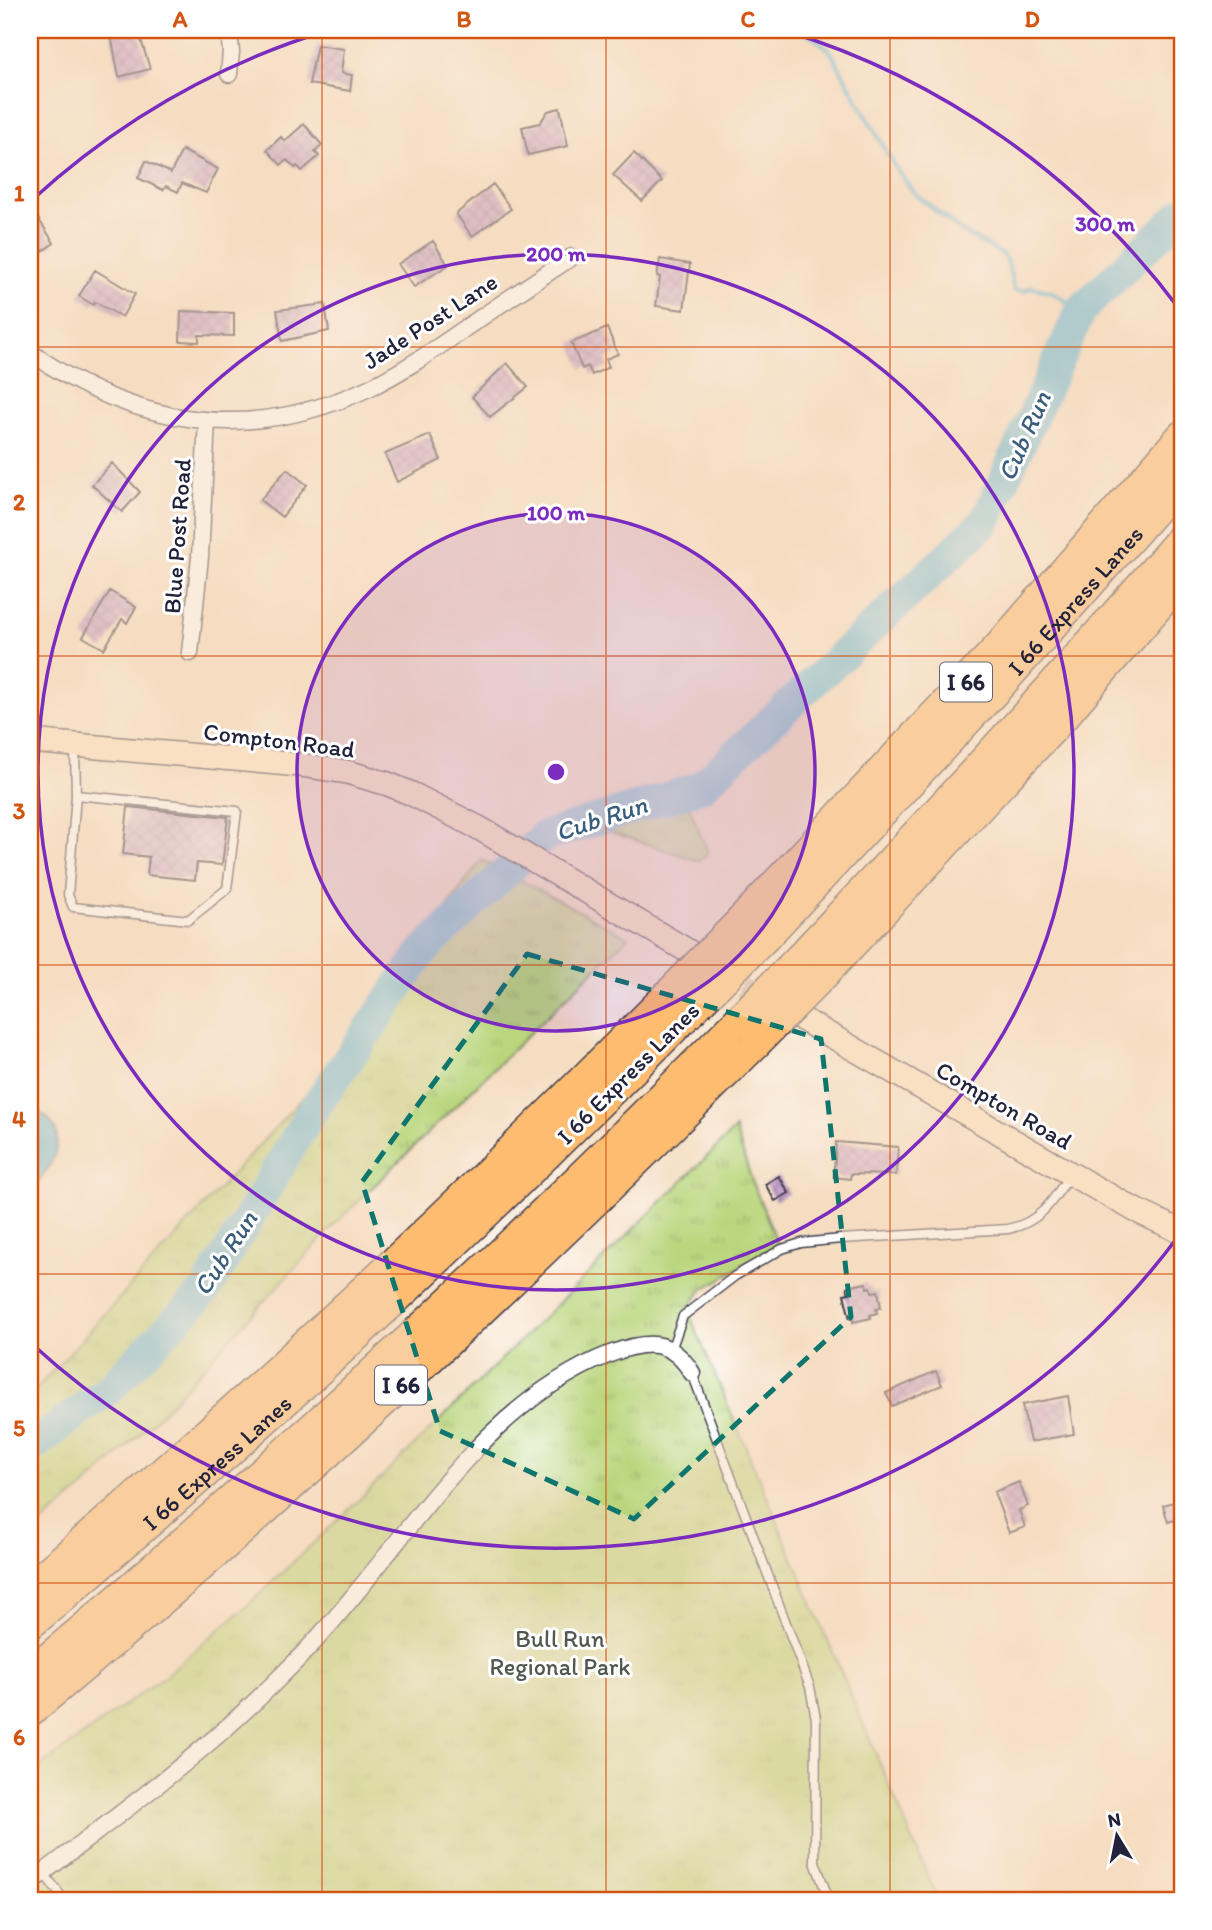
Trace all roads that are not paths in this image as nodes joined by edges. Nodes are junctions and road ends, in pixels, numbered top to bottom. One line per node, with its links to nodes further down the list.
1 (229, 30): 2 (street)
2 (229, 74)
3 (572, 257): 5 (street, Jade Post Lane)
4 (30, 352): 5 (street, Jade Post Lane)
5 (207, 421): 10 (street, Blue Post Road)
6 (1182, 436): 14 (highway, I 66)
7 (1182, 479): 14 (highway, I 66 Express Lanes)
8 (1182, 538): 16 (highway, I 66 Express Lanes)
9 (1182, 578): 16 (highway, I 66)
10 (190, 653)
11 (30, 741): 12 (street, Compton Road)
12 (75, 744): 13 (lane); 15 (street, Compton Road)
13 (76, 795): 13 (lane)
14 (755, 928): 17 (highway, I 66, bridge)
15 (688, 951)
16 (809, 968): 25 (highway, I 66 Express Lanes, bridge); 26 (highway, I 66, bridge)
17 (679, 1004): 23 (highway, I 66); 24 (highway, I 66 Express Lanes)
18 (802, 1018): 19 (street, Compton Road)
19 (1071, 1174): 20 (street, Compton Road); 21 (lane)
20 (1182, 1232)
21 (671, 1350): 22 (street); 27 (street)
22 (692, 1373): 30 (lane)
23 (30, 1587)
24 (30, 1624)
25 (30, 1674)
26 (30, 1712)
27 (43, 1872): 28 (street); 29 (lane)
28 (30, 1883)
29 (64, 1900)
30 (829, 1900)

